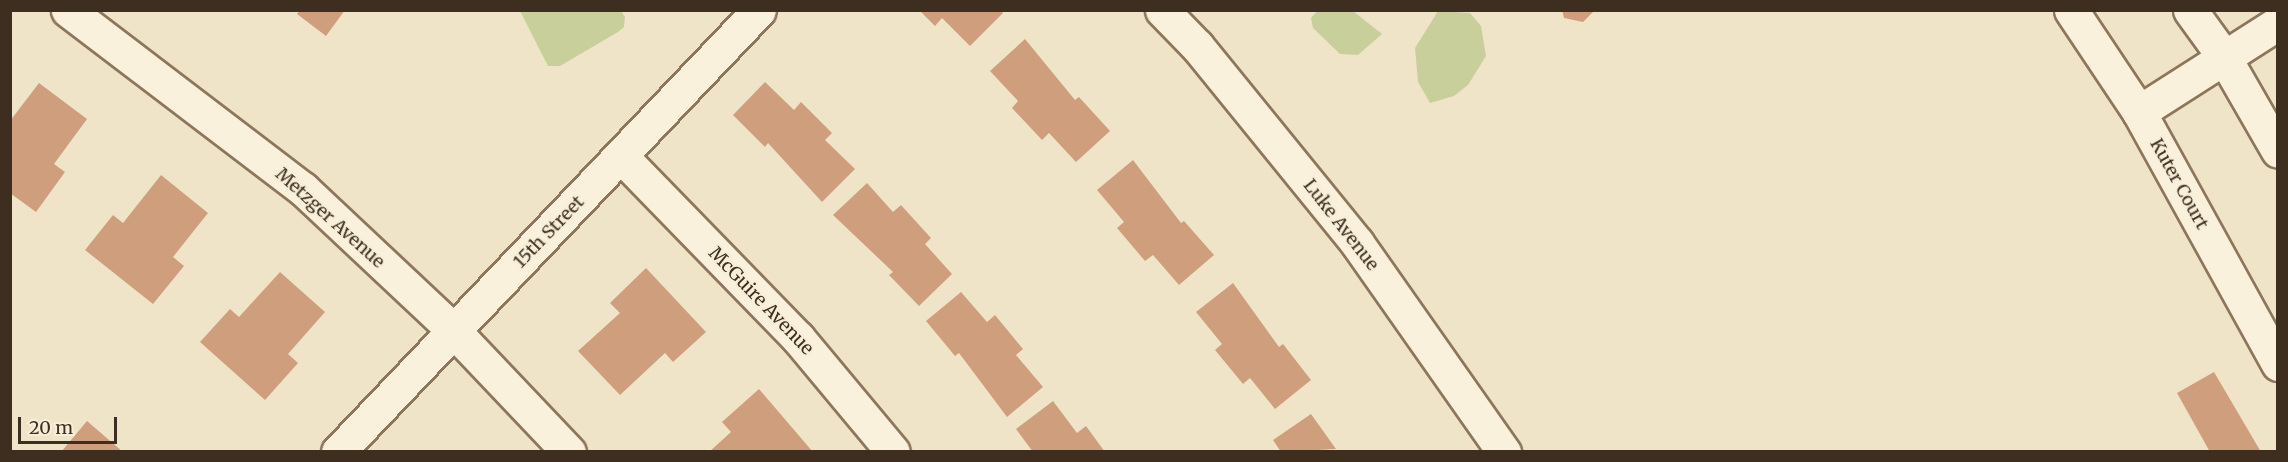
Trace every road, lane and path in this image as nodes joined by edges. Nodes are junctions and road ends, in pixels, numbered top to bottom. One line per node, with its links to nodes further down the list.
1 (68, 10): 11 (street, Metzger Avenue)
2 (759, 10): 10 (street, 15th Street)
3 (1162, 10): 16 (street, Luke Avenue)
4 (2071, 10): 8 (street, Kuter Court)
5 (2190, 10): 7 (street)
6 (2277, 23): 7 (street)
7 (2224, 57): 8 (street); 9 (street)
8 (2139, 112): 12 (street, Kuter Court)
9 (2277, 151)
10 (621, 156): 11 (street, 15th Street); 15 (street, McGuire Avenue)
11 (454, 331): 13 (street, 15th Street); 14 (street, Metzger Avenue)
12 (2277, 364)
13 (338, 452)
14 (569, 452)
15 (893, 452)
16 (1504, 452)

